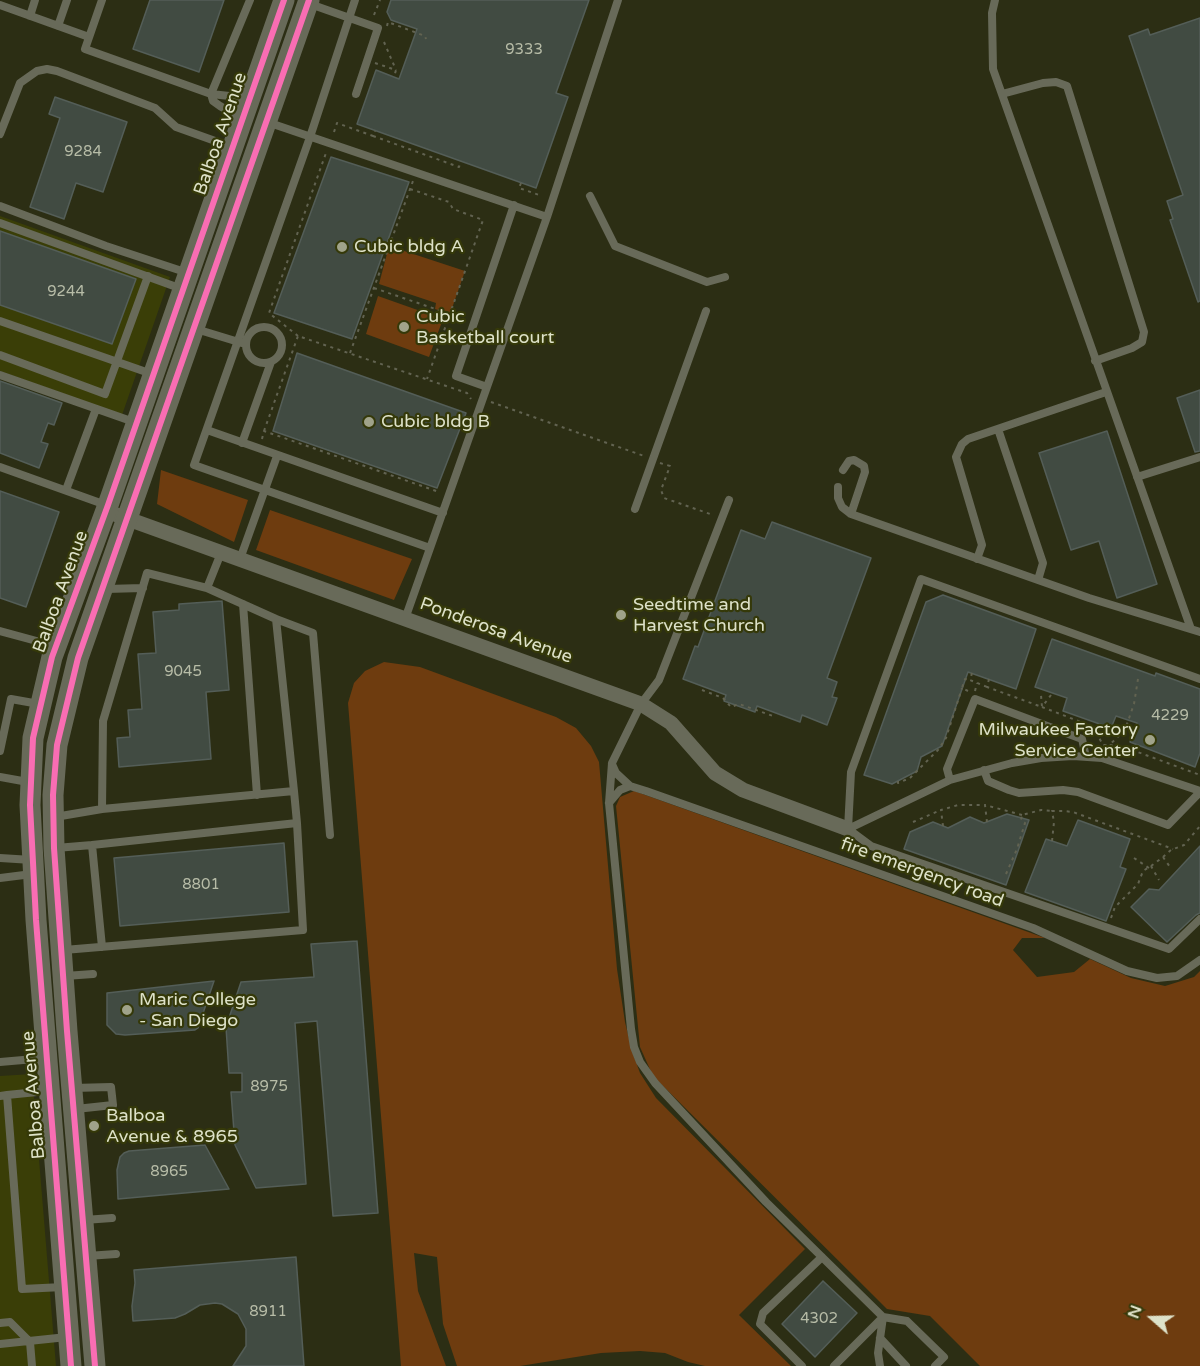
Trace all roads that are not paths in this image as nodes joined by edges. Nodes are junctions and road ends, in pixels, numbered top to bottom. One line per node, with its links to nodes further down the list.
1 (35, 0): 11 (lane)
2 (67, 0): 13 (lane)
3 (102, 0): 14 (lane)
4 (249, 0): 15 (lane)
5 (284, 0): 18 (main road, Balboa Avenue)
6 (356, 0): 12 (lane)
7 (618, 0): 26 (lane)
8 (995, 0): 17 (lane)
9 (308, 2): 12 (lane); 19 (main road)
10 (0, 5): 11 (lane)
11 (30, 16): 13 (lane)
12 (349, 18): 16 (lane); 21 (lane)
13 (58, 26): 14 (lane)
14 (89, 37): 15 (lane)
15 (211, 94): 18 (lane); 18 (lane)
16 (356, 94)
17 (1002, 94): 36 (lane); 36 (lane)
18 (245, 110): 19 (main road); 22 (main road, Balboa Avenue)
19 (267, 121): 21 (lane); 33 (main road)
20 (0, 134): 22 (lane)
21 (310, 137): 24 (lane); 34 (lane)
22 (232, 147): 30 (main road, Balboa Avenue)
23 (590, 196): 29 (lane)
24 (514, 205): 26 (lane); 41 (lane)
25 (0, 206): 30 (lane)
26 (547, 216): 41 (lane)
27 (0, 223): 28 (lane)
28 (148, 276): 30 (lane); 37 (lane)
29 (725, 277)
30 (186, 281): 40 (main road, Balboa Avenue)
31 (706, 311): 58 (lane)
32 (0, 321): 37 (lane)
33 (195, 328): 34 (lane); 61 (main road)
34 (242, 343): 38 (lane); 38 (lane); 46 (lane)
35 (0, 355): 37 (lane)
36 (1095, 361): 42 (lane)
37 (116, 362): 40 (lane)
38 (271, 362): 47 (lane)
39 (0, 375): 43 (lane)
40 (153, 375): 44 (main road, Balboa Avenue)
41 (487, 387): 59 (lane)
42 (1106, 392): 45 (lane); 52 (lane)
43 (96, 409): 44 (lane); 54 (lane)
44 (136, 423): 57 (main road, Balboa Avenue)
45 (998, 429): 65 (lane); 66 (lane)
46 (207, 430): 47 (lane); 55 (lane)
47 (242, 443): 48 (lane)
48 (277, 456): 55 (lane); 59 (lane)
49 (1200, 457): 52 (lane)
50 (0, 467): 54 (lane)
51 (843, 470): 60 (lane)
52 (1137, 477): 73 (lane)
53 (838, 487): 60 (lane)
54 (66, 490): 57 (lane)
55 (265, 490): 62 (lane); 64 (lane)
56 (729, 500): 78 (lane)
57 (107, 508): 61 (street, Ponderosa Avenue); 76 (main road, Balboa Avenue)
58 (635, 509)
59 (442, 513): 62 (lane)
60 (851, 514): 65 (lane)
61 (128, 519): 63 (street, Ponderosa Avenue); 69 (main road)
62 (430, 548): 72 (lane)
63 (221, 553): 64 (street, Ponderosa Avenue); 68 (lane)
64 (240, 559): 72 (street, Ponderosa Avenue)
65 (977, 559): 66 (lane)
66 (1038, 580): 73 (lane)
67 (143, 588): 68 (lane); 69 (lane); 92 (lane)
68 (207, 588): 70 (lane)
69 (103, 589): 93 (main road)
70 (243, 604): 71 (lane); 90 (lane)
71 (276, 619): 88 (lane); 96 (lane)
72 (405, 619): 78 (street, Ponderosa Avenue)
73 (1191, 629): 75 (lane)
74 (0, 631): 76 (lane)
75 (1200, 632)
76 (56, 647): 79 (main road, Balboa Avenue)
77 (1200, 679): 95 (lane)
78 (641, 704): 82 (lane); 95 (street, Ponderosa Avenue)
79 (41, 705): 80 (lane); 86 (main road, Balboa Avenue)
80 (0, 751)
81 (1086, 757): 83 (lane); 85 (lane); 89 (lane)
82 (612, 763): 87 (lane); 91 (lane)
83 (984, 770): 85 (lane); 89 (lane)
84 (0, 777): 86 (lane)
85 (950, 780): 95 (lane)
86 (30, 782): 100 (main road, Balboa Avenue)
87 (630, 786): 91 (lane); 105 (lane, fire emergency road)
88 (294, 791): 90 (lane); 94 (lane)
89 (1200, 791)
90 (257, 795): 92 (lane)
91 (609, 803): 117 (lane)
92 (102, 809): 93 (lane)
93 (53, 818): 98 (main road)
94 (297, 823): 97 (lane); 103 (lane)
95 (848, 829): 102 (lane)
96 (330, 835)
97 (93, 844): 98 (lane); 103 (lane)
98 (54, 848): 104 (main road)
99 (0, 858): 100 (lane)
100 (33, 867): 101 (lane); 109 (main road, Balboa Avenue)
101 (0, 878)
102 (1200, 919)
103 (102, 947): 104 (lane)
104 (62, 950): 107 (main road)
105 (1200, 960)
106 (93, 974): 107 (lane)
107 (64, 976): 110 (main road)
108 (0, 1062): 109 (lane)
109 (48, 1074): 110 (main road); 111 (lane); 118 (main road, Balboa Avenue)
110 (71, 1078): 112 (main road); 112 (lane)
111 (3, 1096): 118 (lane)
112 (74, 1109): 114 (main road)
113 (112, 1218): 114 (lane)
114 (83, 1220): 116 (main road)
115 (116, 1254): 116 (lane)
116 (86, 1256): 127 (main road)
117 (822, 1257): 119 (lane); 128 (lane)
118 (65, 1287): 121 (main road, Balboa Avenue)
119 (882, 1317): 122 (lane); 129 (lane); 132 (lane)
120 (0, 1323): 123 (lane)
121 (69, 1336): 123 (lane); 126 (main road, Balboa Avenue)
122 (880, 1338): 130 (lane); 131 (lane)
123 (30, 1342): 124 (lane); 125 (lane)
124 (0, 1344)
125 (32, 1366)
126 (71, 1366)
127 (95, 1366)
128 (802, 1366)
129 (834, 1366)
130 (880, 1366)
131 (906, 1366)
132 (935, 1366)

